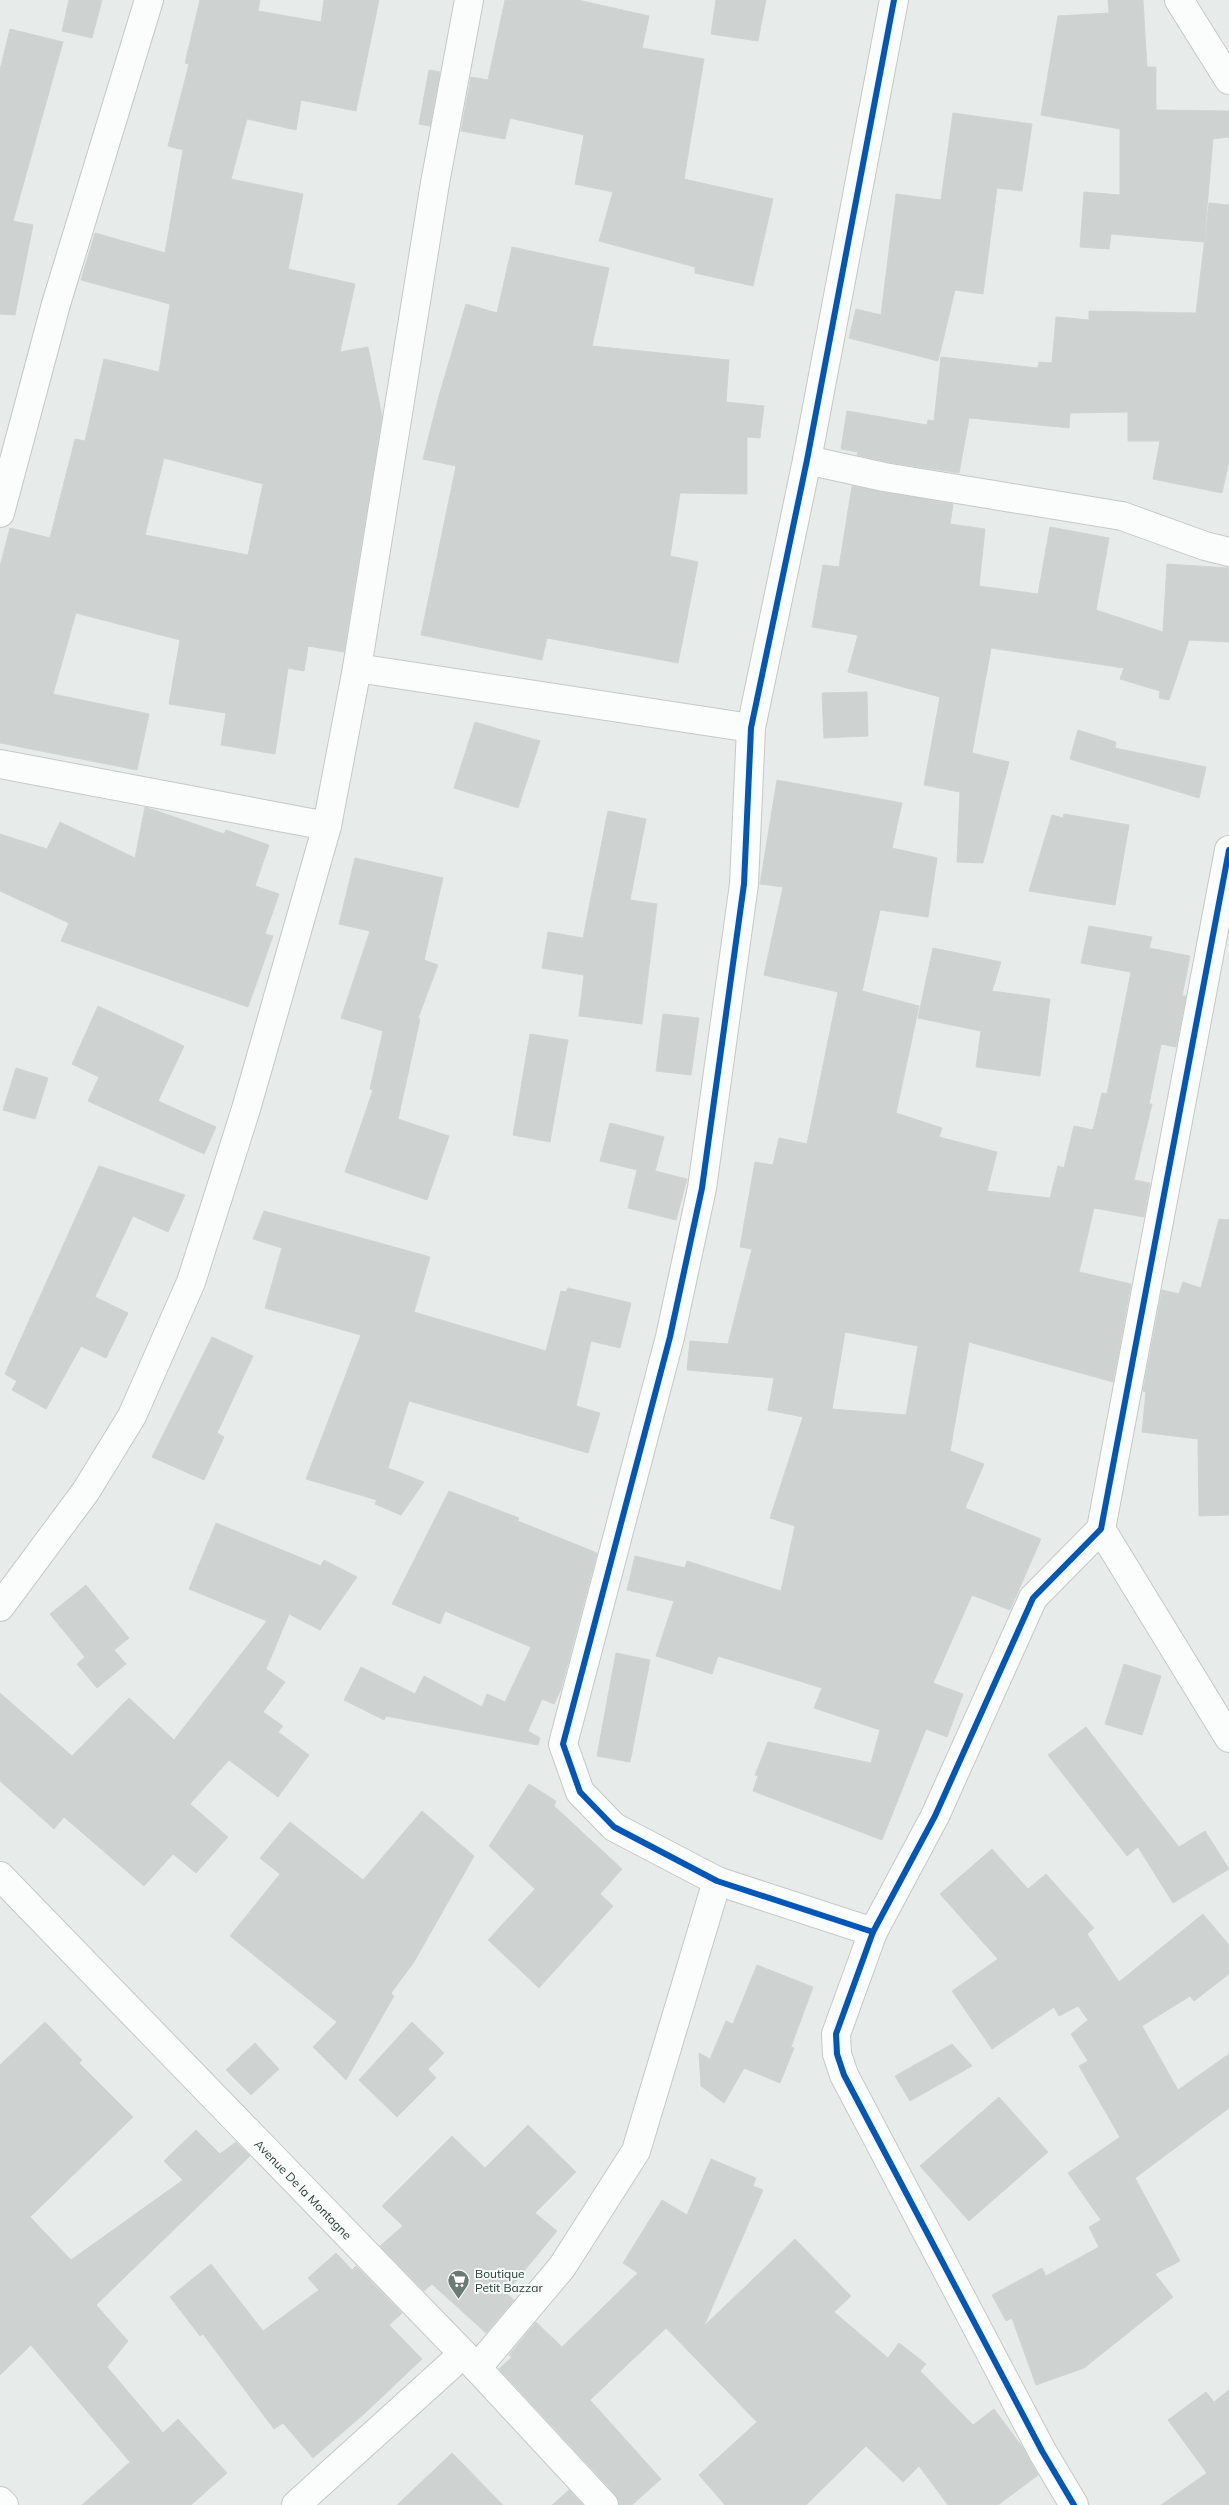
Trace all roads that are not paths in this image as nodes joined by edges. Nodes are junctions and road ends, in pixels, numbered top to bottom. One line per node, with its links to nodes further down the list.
1 (149, 0): 7 (street)
2 (468, 0): 9 (street)
3 (894, 0): 6 (street)
4 (1179, 0): 5 (street)
5 (1229, 80)
6 (807, 460): 8 (street); 10 (street)
7 (0, 513)
8 (1229, 552)
9 (357, 668): 10 (street); 12 (street)
10 (751, 728): 18 (street)
11 (0, 764): 12 (street)
12 (327, 826): 15 (street)
13 (1229, 850): 14 (street)
14 (1101, 1529): 16 (street); 19 (street)
15 (0, 1607)
16 (1229, 1738)
17 (0, 1876): 20 (street, Avenue De la Montagne)
18 (717, 1881): 19 (street); 20 (street)
19 (873, 1932): 25 (street)
20 (470, 2361): 23 (street); 24 (street, Avenue De la Montagne)
21 (0, 2501): 22 (street)
22 (4, 2505)
23 (296, 2505)
24 (604, 2505)
25 (1074, 2505)

